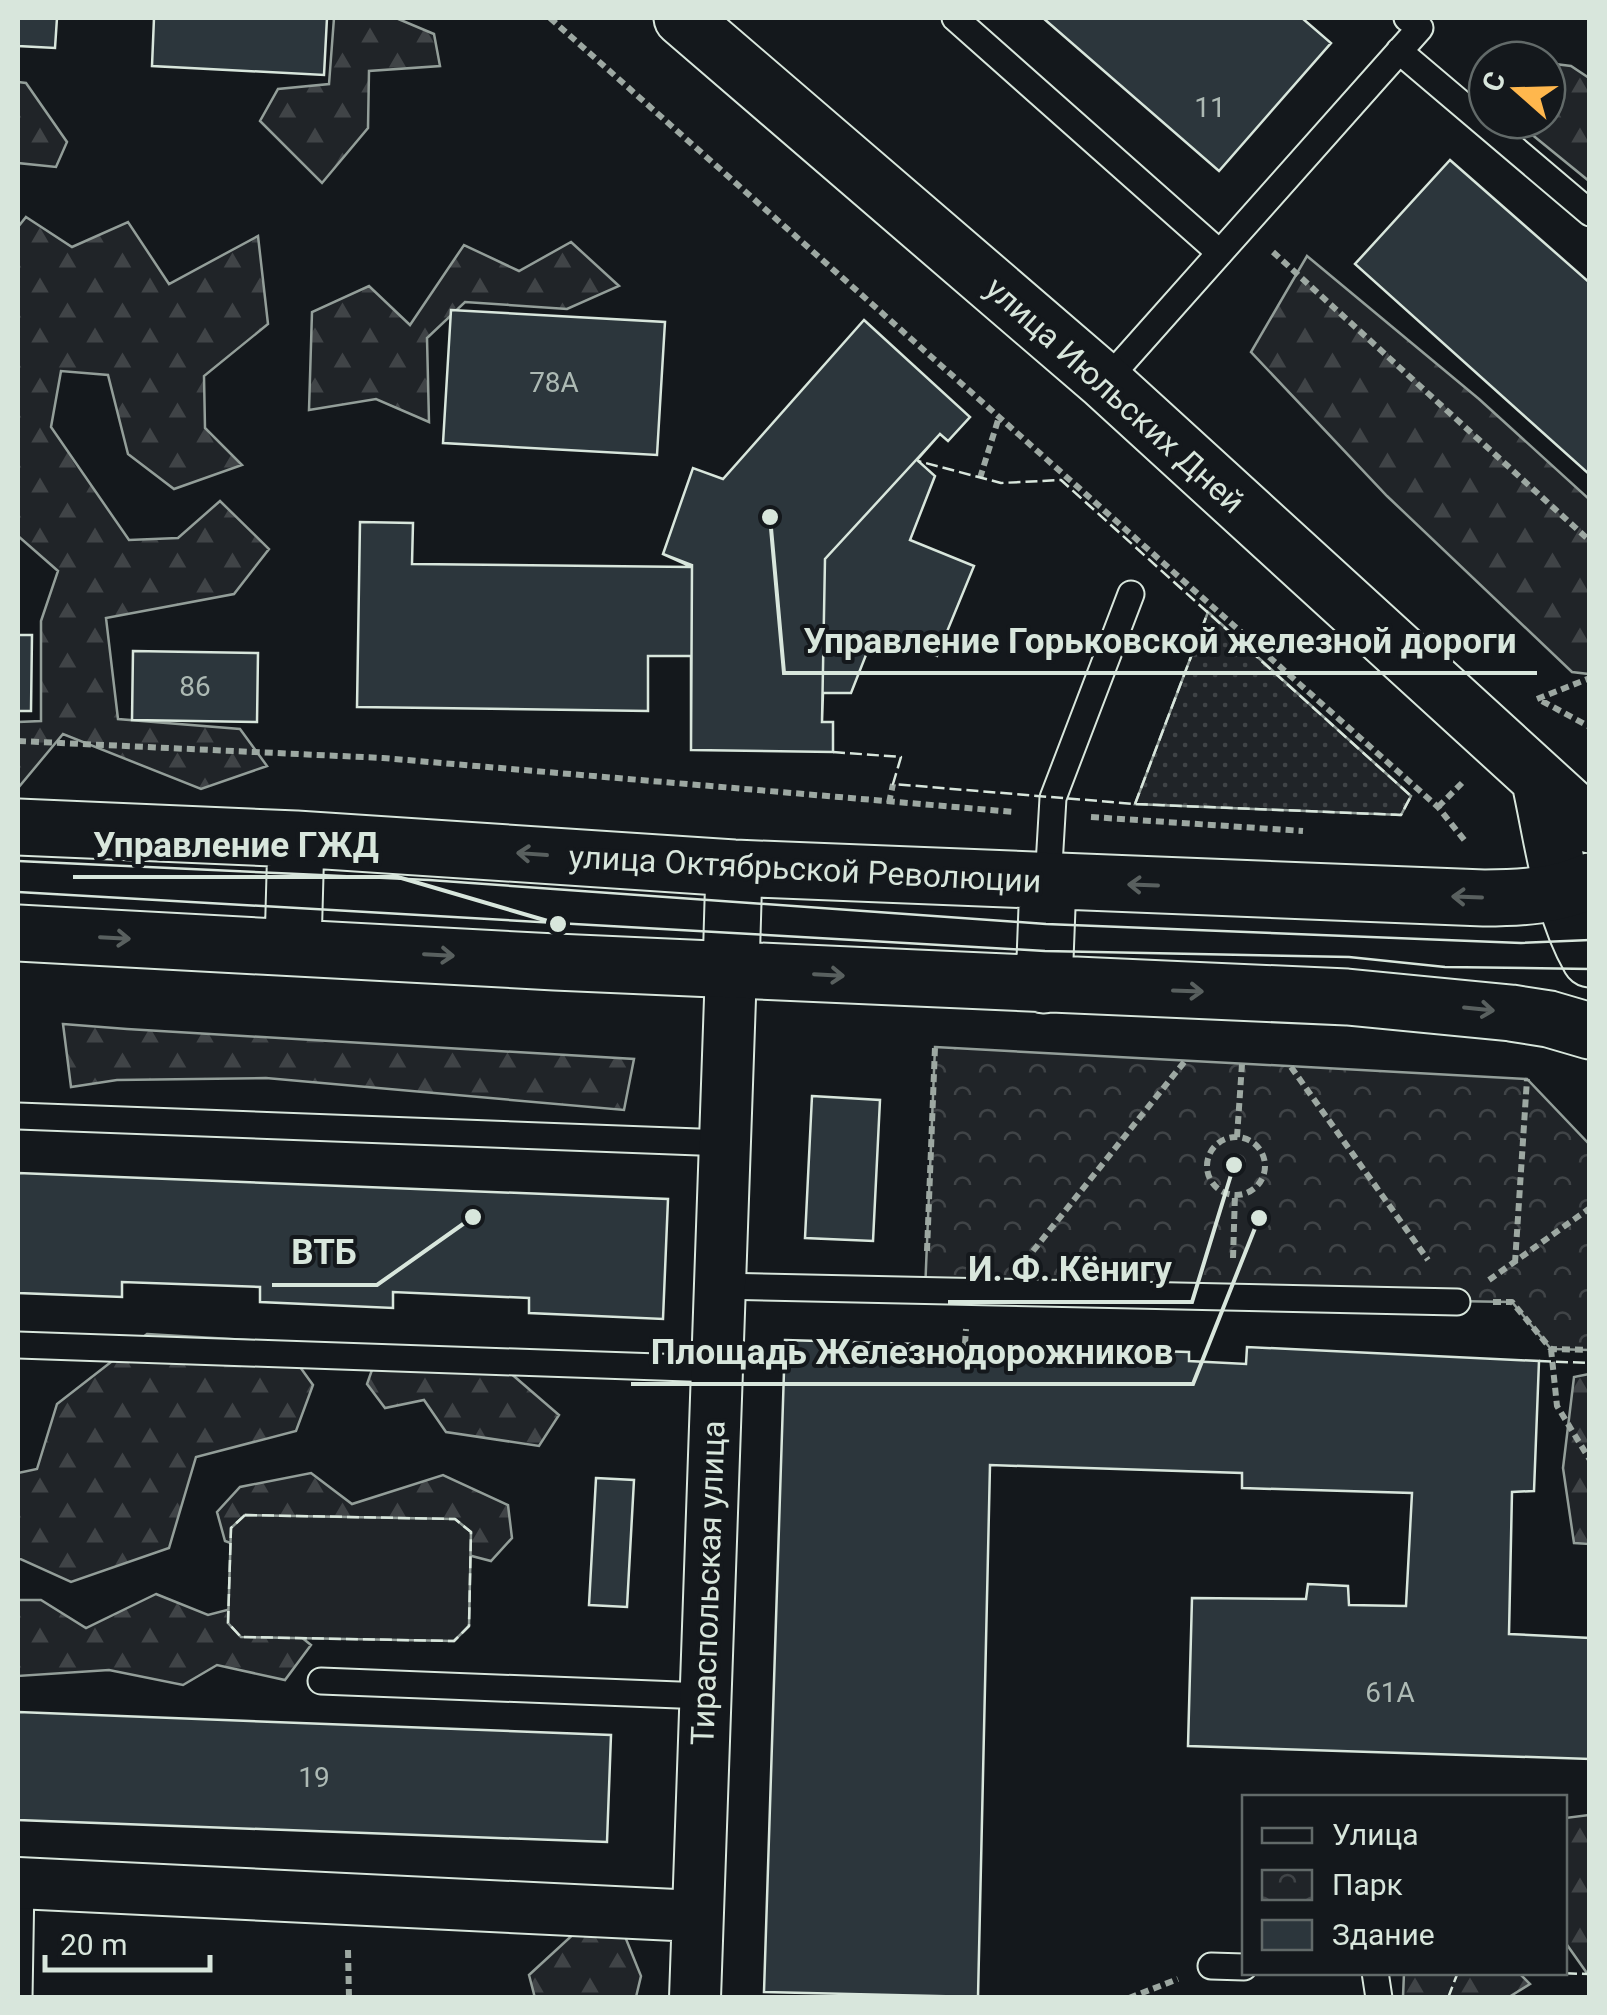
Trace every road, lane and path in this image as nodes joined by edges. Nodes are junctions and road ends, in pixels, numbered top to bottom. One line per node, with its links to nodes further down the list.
1 (550, 18): 10 (path)
2 (682, 18): 9 (main road, улица Июльских Дней)
3 (955, 18): 7 (lane)
4 (1407, 18): 5 (lane)
5 (1399, 51): 6 (lane); 7 (lane)
6 (1590, 214)
7 (1220, 253): 9 (lane)
8 (1260, 266): 12 (path)
9 (1105, 382): 17 (main road, улица Июльских Дней)
10 (999, 417): 11 (path); 25 (path)
11 (980, 478)
12 (1590, 541)
13 (1132, 594): 20 (lane)
14 (1590, 678): 15 (path)
15 (1538, 699)
16 (18, 740): 19 (path)
17 (1540, 782): 21 (main road, улица Июльских Дней); 28 (main road)
18 (894, 784): 19 (path)
19 (889, 803): 20 (path)
20 (1052, 814): 23 (path); 27 (lane)
21 (1590, 825)
22 (18, 826): 24 (main road, улица Октябрьской Революции)
23 (1309, 831)
24 (296, 839): 26 (main road, улица Октябрьской Революции, one-way to 24); 30 (main road)
25 (1447, 840)
26 (734, 868): 27 (main road, улица Октябрьской Революции); 32 (main road, Тираспольская улица)
27 (1048, 882): 28 (main road, улица Октябрьской Революции, one-way to 27); 33 (main road)
28 (1577, 886): 31 (main road)
29 (18, 933): 30 (main road, one-way to 30)
30 (293, 947): 32 (main road, one-way to 32)
31 (1590, 959)
32 (731, 970): 33 (main road, one-way to 33); 42 (street, Тираспольская улица)
33 (1044, 985): 34 (main road, one-way to 34)
34 (1590, 1030)
35 (935, 1047): 47 (path)
36 (1185, 1061): 48 (path)
37 (1242, 1064): 41 (path)
38 (1291, 1067): 50 (path)
39 (1528, 1079): 45 (path)
40 (18, 1116): 42 (lane)
41 (1237, 1137): 43 (path); 43 (path)
42 (725, 1143): 46 (street, Тираспольская улица)
43 (1235, 1194): 49 (path)
44 (1590, 1208): 45 (path)
45 (1515, 1263): 50 (path)
46 (720, 1286): 47 (lane); 54 (street, Тираспольская улица)
47 (925, 1292): 48 (lane)
48 (999, 1294): 49 (lane)
49 (1231, 1298): 50 (lane)
50 (1457, 1302): 52 (path)
51 (18, 1345): 54 (lane)
52 (1551, 1349): 53 (path); 55 (path)
53 (1590, 1350)
54 (716, 1369): 57 (street, Тираспольская улица)
55 (1590, 1460)
56 (321, 1681): 57 (lane)
57 (704, 1696): 59 (street, Тираспольская улица)
58 (19, 1883): 59 (street); 62 (lane)
59 (696, 1916): 63 (street, Тираспольская улица)
60 (1212, 1966): 61 (lane)
61 (1242, 1967)
62 (19, 1998)
63 (695, 1998)

